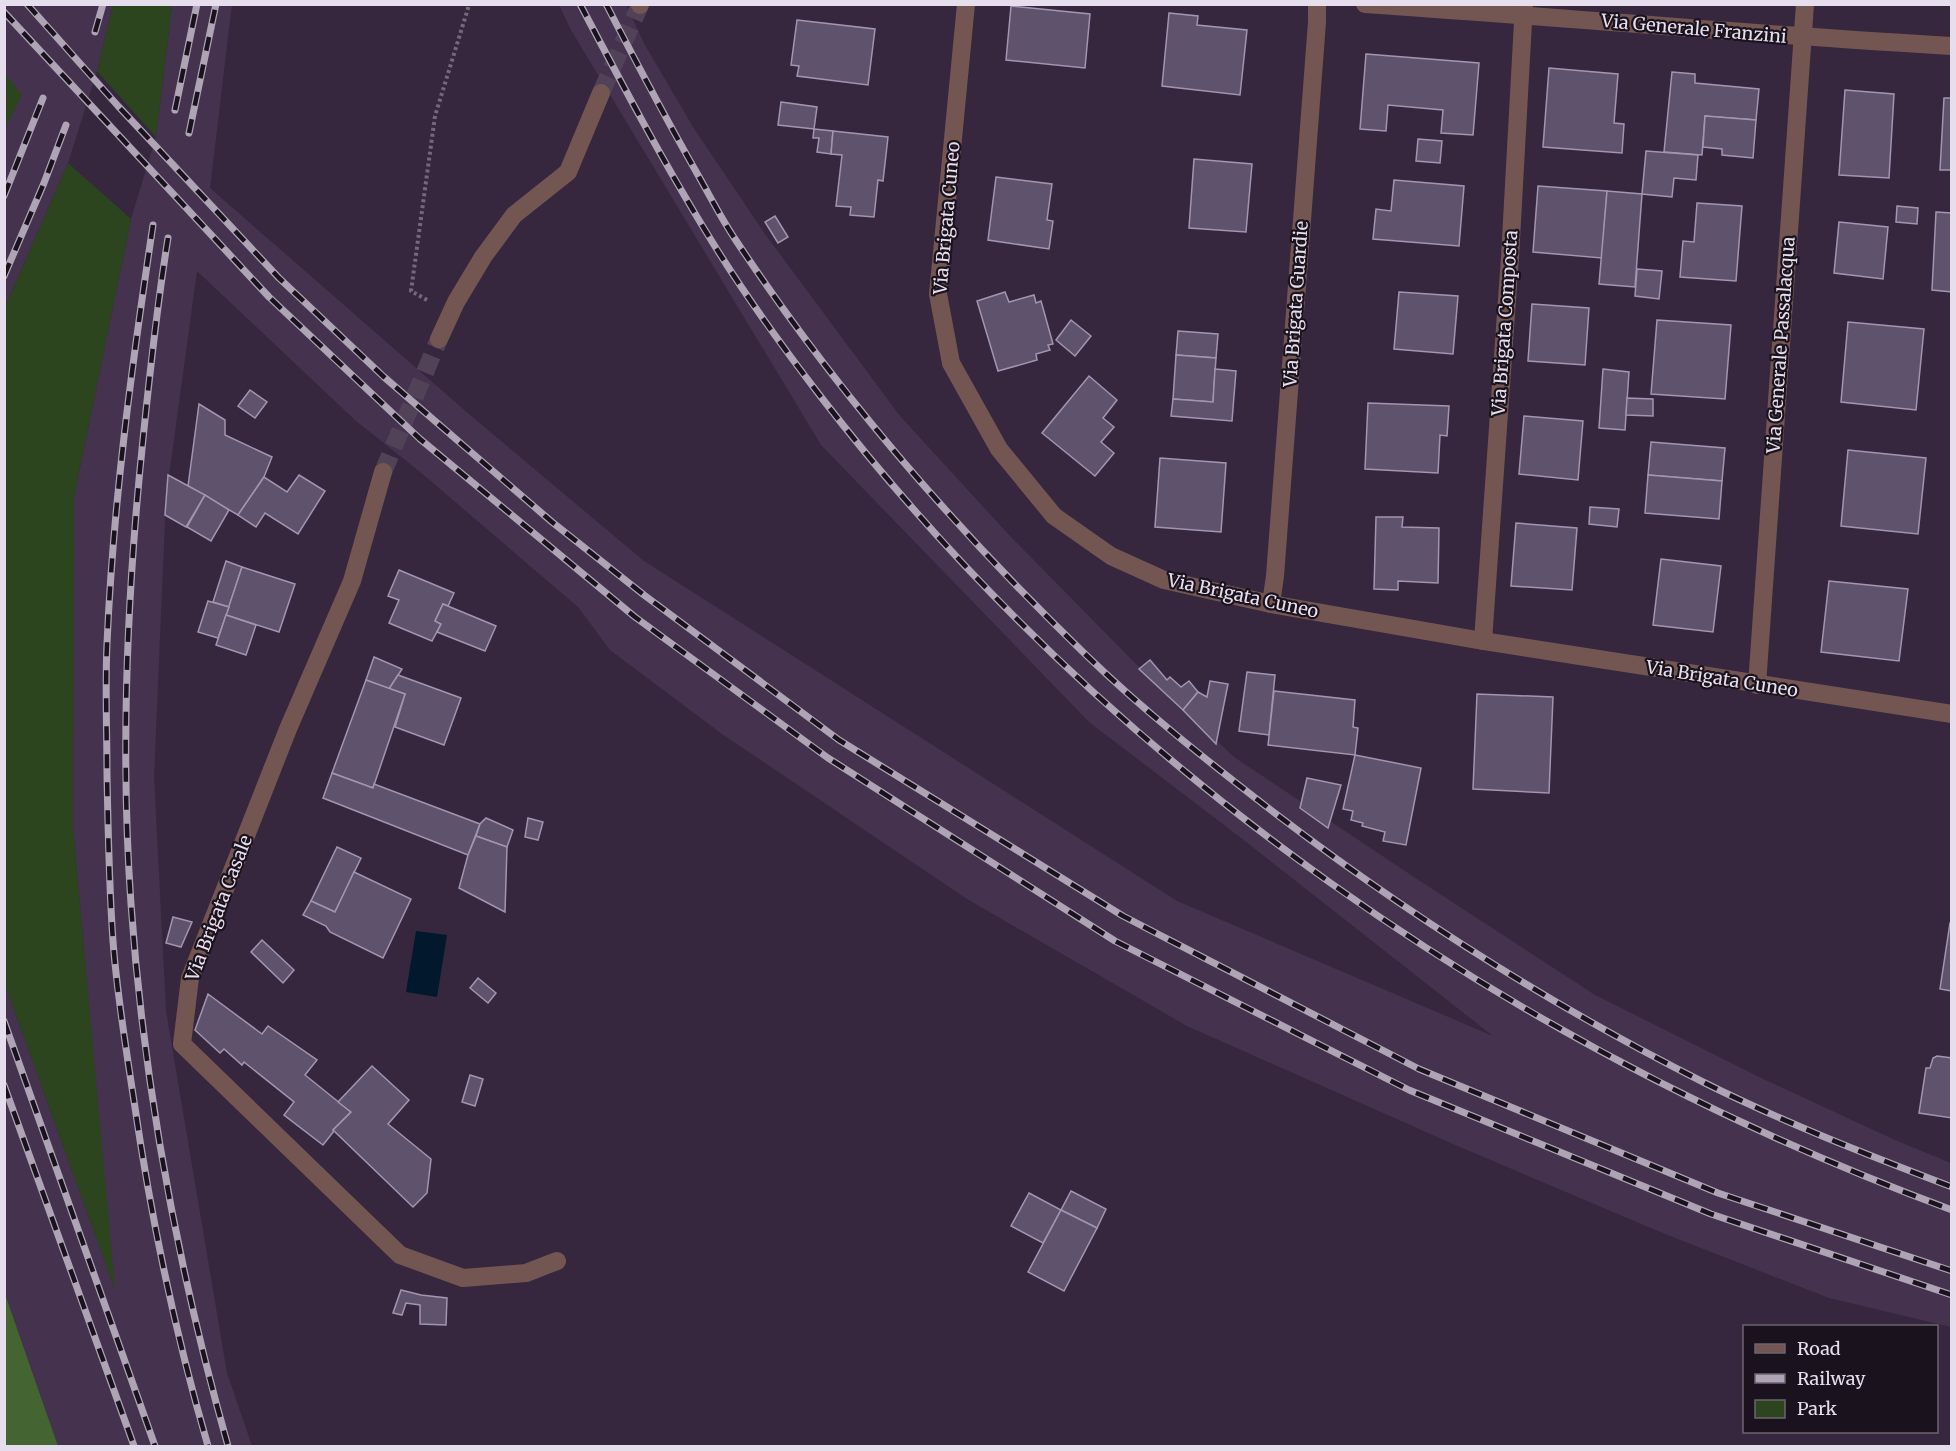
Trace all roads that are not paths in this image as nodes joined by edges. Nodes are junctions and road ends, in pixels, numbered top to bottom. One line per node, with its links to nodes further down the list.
1 (966, 4): 11 (street, Via Brigata Cuneo)
2 (1317, 4): 11 (street, Via Brigata Guardie)
3 (1365, 4): 5 (street, Via Generale Franzini)
4 (1805, 4): 6 (street, Via Generale Passalacqua)
5 (1524, 10): 6 (street, Via Generale Franzini); 12 (street, Via Brigata Composta)
6 (1803, 38): 7 (street, Via Generale Franzini); 13 (street, Via Generale Passalacqua)
7 (1952, 46)
8 (601, 93): 9 (street)
9 (439, 339)
10 (382, 472): 15 (street, Via Brigata Casale)
11 (1272, 604): 12 (street, Via Brigata Cuneo)
12 (1483, 641): 13 (street, Via Brigata Cuneo)
13 (1757, 685): 14 (street, Via Brigata Cuneo)
14 (1952, 714)
15 (557, 1261)

